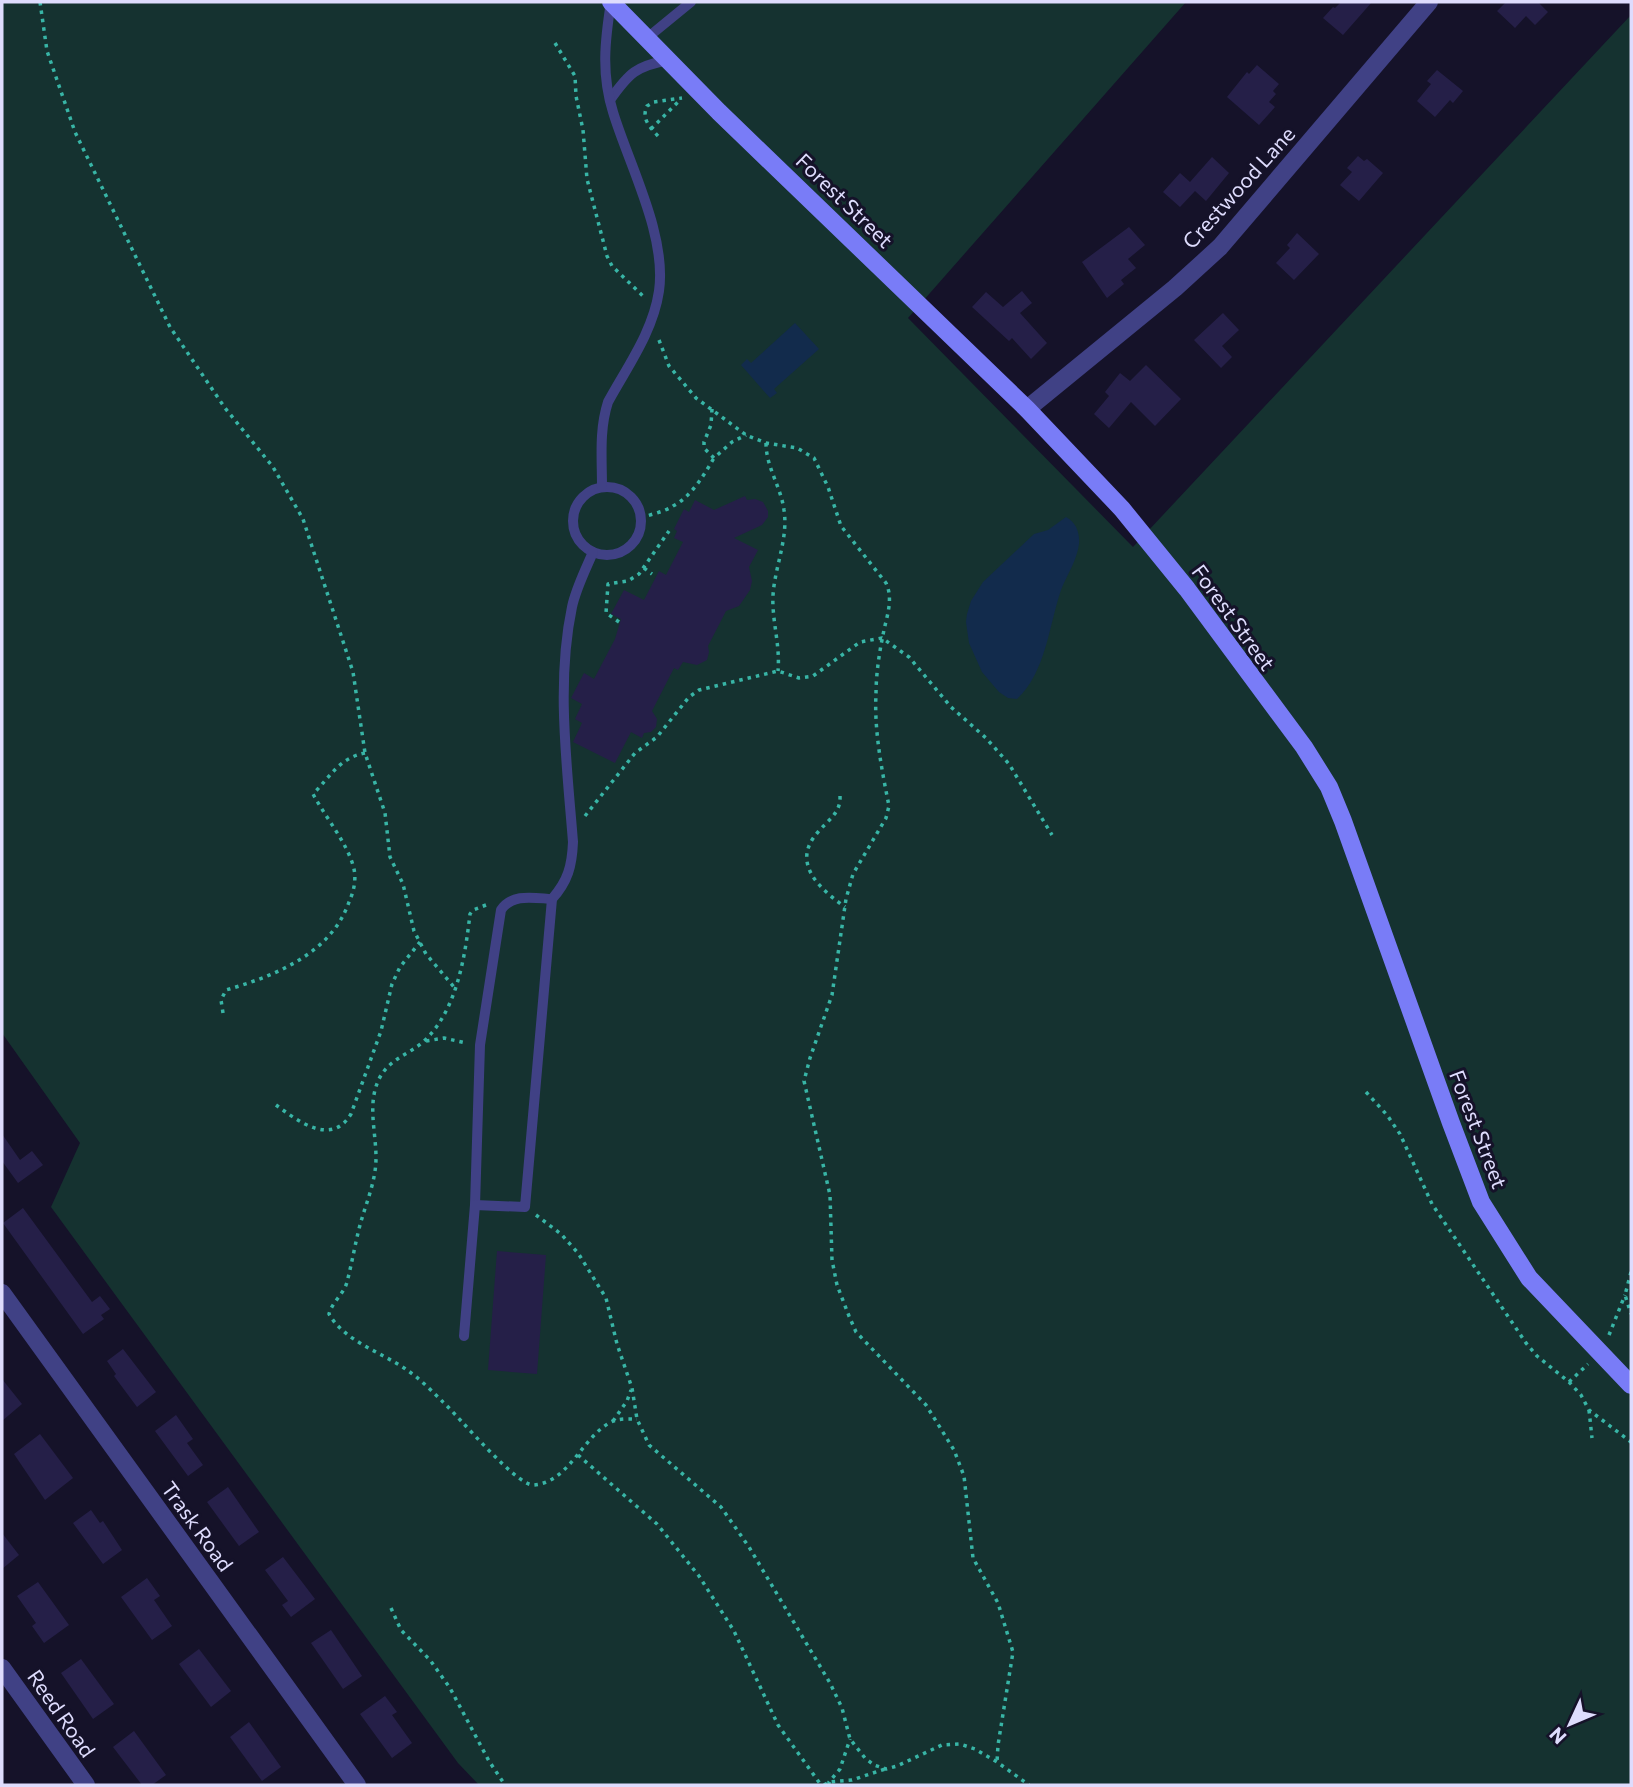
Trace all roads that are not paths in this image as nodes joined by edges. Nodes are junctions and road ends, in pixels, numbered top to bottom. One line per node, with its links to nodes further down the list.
1 (611, 2): 4 (street, Forest Street); 6 (lane)
2 (691, 2): 4 (lane)
3 (1429, 2): 7 (street, Crestwood Lane)
4 (647, 38): 5 (street, Forest Street)
5 (669, 60): 6 (lane); 7 (street, Forest Street)
6 (610, 100): 8 (lane)
7 (1027, 409): 14 (street, Forest Street)
8 (602, 487): 9 (lane); 9 (lane)
9 (593, 552): 10 (lane)
10 (552, 899): 11 (lane); 11 (lane)
11 (475, 1205): 13 (lane)
12 (2, 1293): 17 (street, Trask Road)
13 (464, 1336)
14 (1631, 1385)
15 (2, 1668): 16 (street, Reed Road)
16 (86, 1785)
17 (357, 1785)

